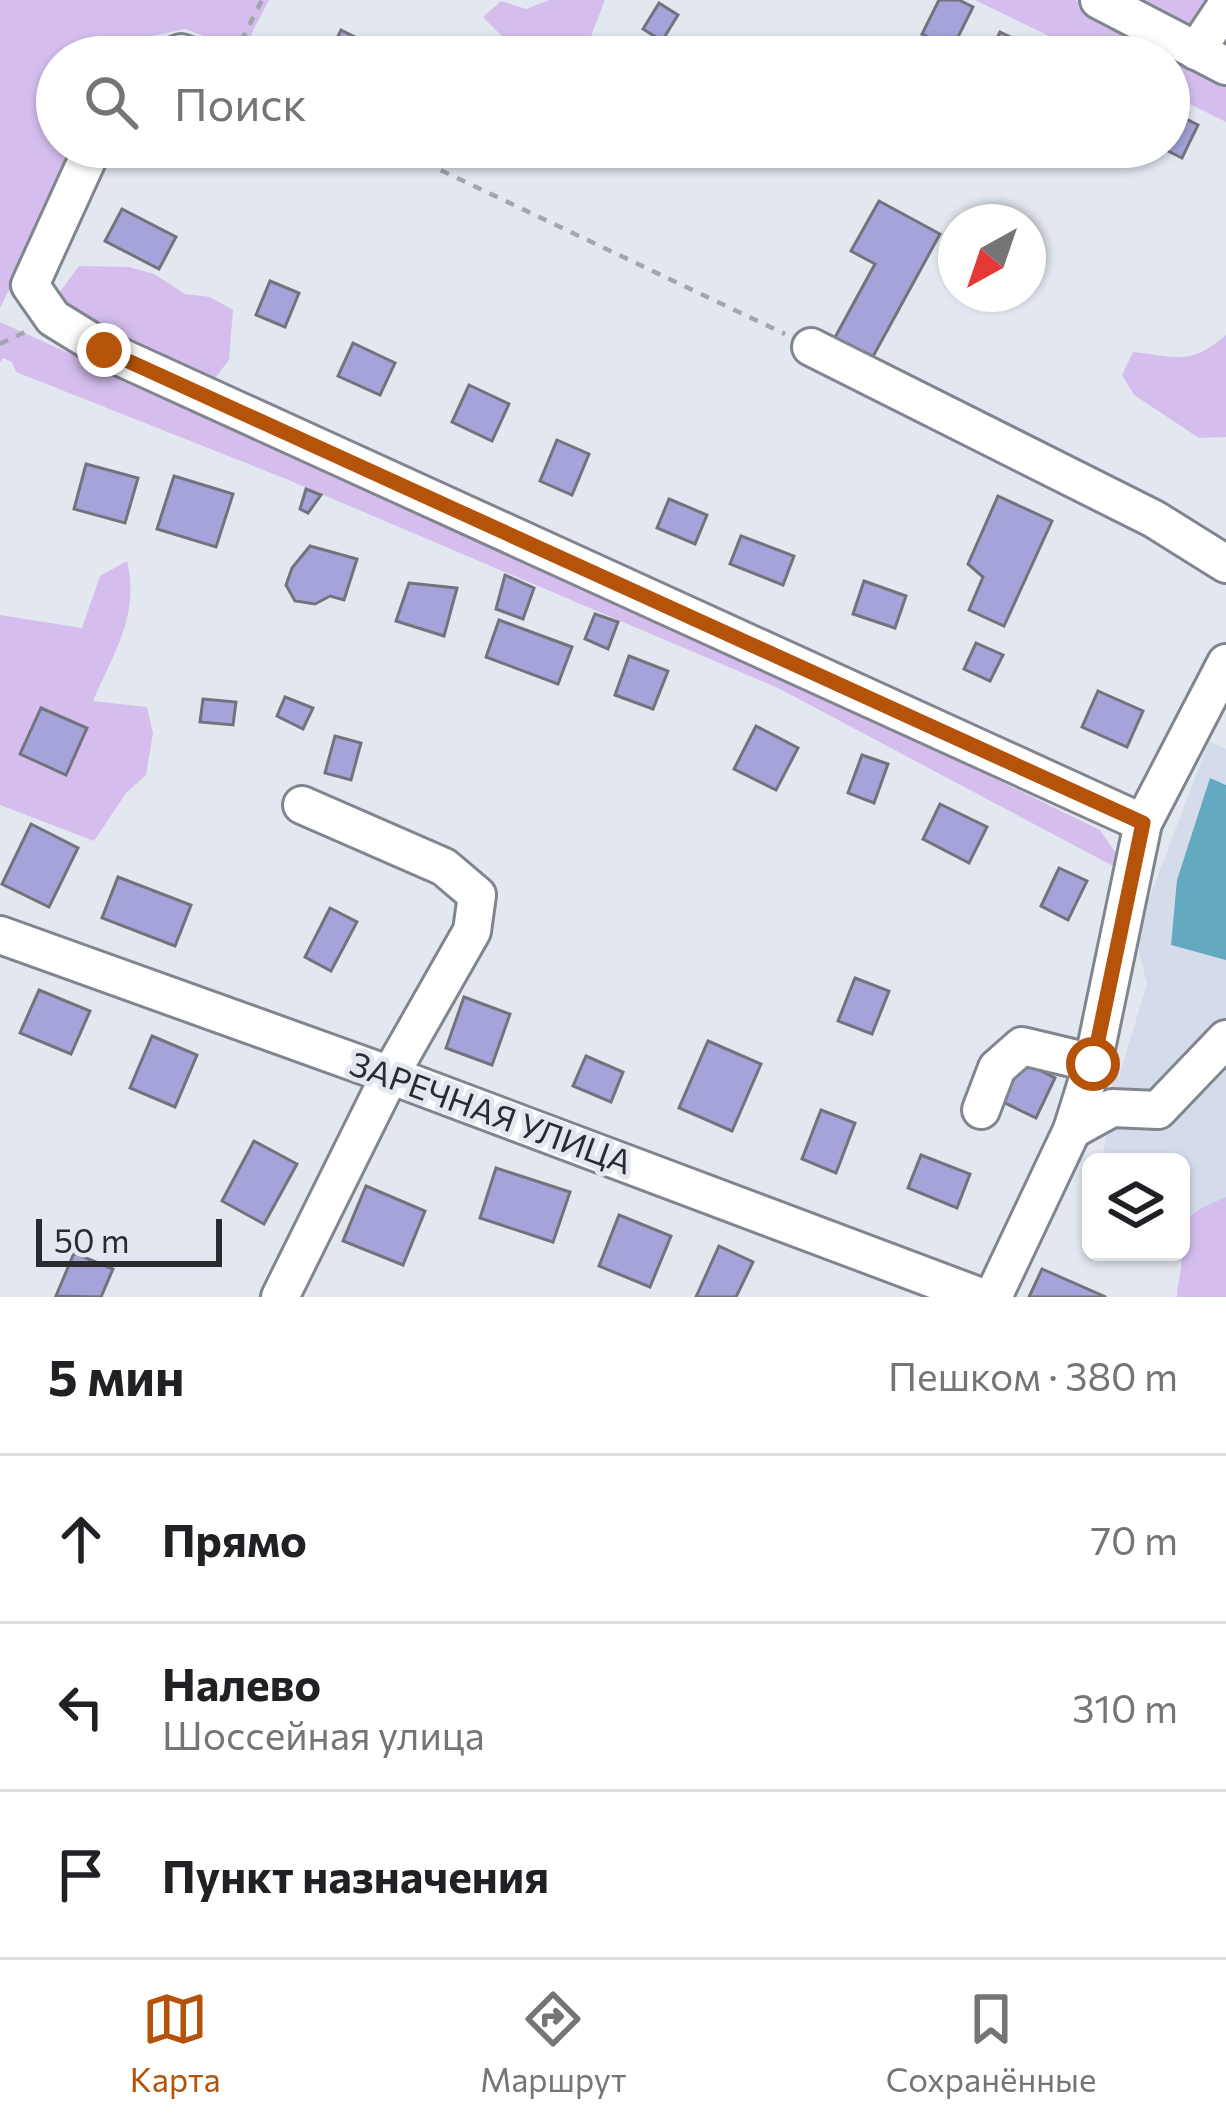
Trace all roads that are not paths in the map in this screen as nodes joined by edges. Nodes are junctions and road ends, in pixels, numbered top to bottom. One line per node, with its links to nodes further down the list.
1 (1099, 0): 3 (street)
2 (1226, 6): 4 (street)
3 (1169, 36)
4 (1211, 58)
5 (83, 168): 11 (street)
6 (812, 347): 7 (street)
7 (1226, 564)
8 (1226, 663): 9 (street)
9 (1213, 722): 11 (street)
10 (302, 805): 15 (street)
11 (1143, 823): 14 (street)
12 (0, 935): 15 (street, ЗАРЕЧНАЯ УЛИЦА)
13 (1226, 1039): 17 (street)
14 (1093, 1064): 16 (street); 17 (street)
15 (390, 1075): 18 (street); 19 (street, ЗАРЕЧНАЯ УЛИЦА)
16 (982, 1110)
17 (1072, 1130): 20 (street)
18 (280, 1297)
19 (981, 1297)
20 (993, 1297)

